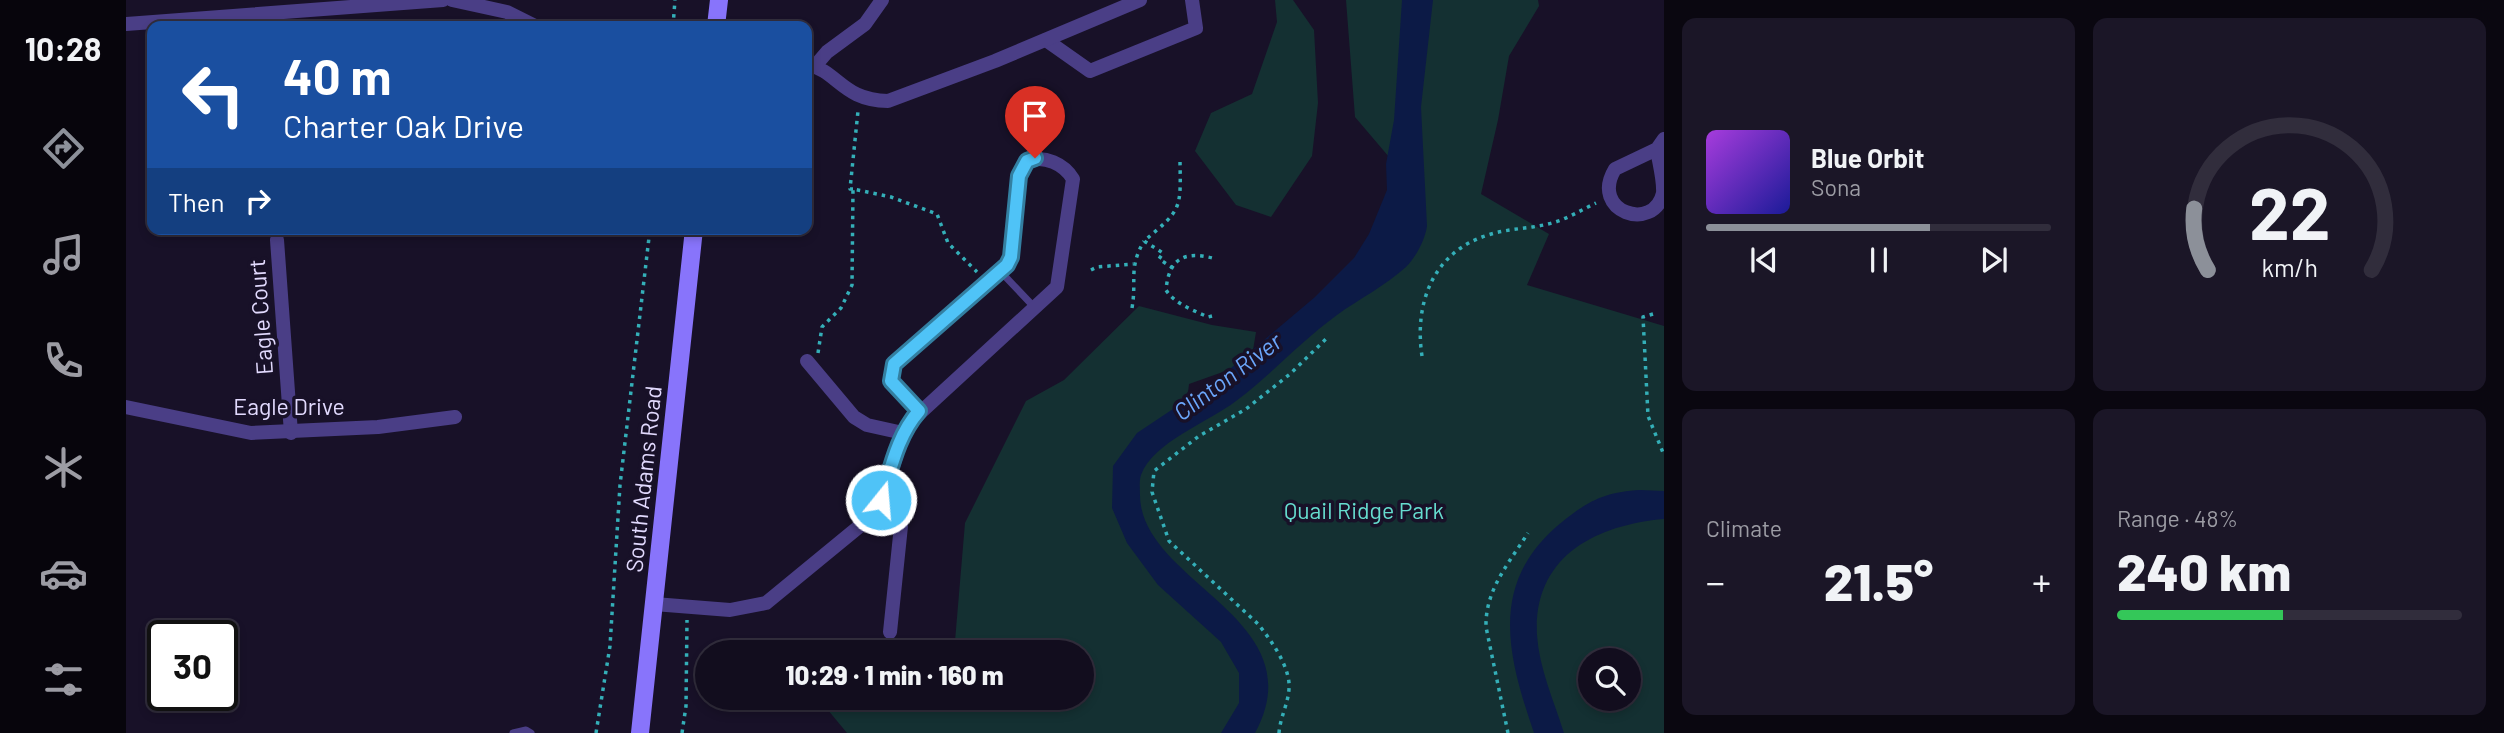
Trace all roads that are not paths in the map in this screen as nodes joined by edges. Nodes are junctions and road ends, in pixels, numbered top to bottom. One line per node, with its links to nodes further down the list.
1 (443, 0): 8 (street)
2 (452, 0): 7 (street)
3 (719, 0): 10 (main road)
4 (881, 0): 14 (street)
5 (1140, 0): 13 (street)
6 (1192, 0): 13 (street)
7 (484, 3): 9 (street)
8 (166, 21)
9 (525, 21)
10 (717, 21)
11 (147, 22): 12 (street)
12 (126, 24)
13 (1046, 40): 15 (street)
14 (812, 64)
15 (812, 66)
16 (1661, 144): 16 (street)
17 (693, 235): 28 (main road, South Adams Road)
18 (277, 240): 25 (street, Eagle Court)
19 (1001, 272): 20 (lane); 20 (street); 23 (street)
20 (1036, 309): 23 (street)
21 (811, 367): 26 (street)
22 (126, 407): 25 (street, Eagle Drive)
23 (919, 411): 26 (street)
24 (455, 417): 25 (street, Eagle Drive)
25 (291, 433)
26 (903, 433): 27 (street)
27 (877, 509): 28 (street); 29 (street)
28 (654, 604): 32 (main road, South Adams Road)
29 (890, 632)
30 (513, 733): 31 (lane)
31 (531, 733)
32 (640, 733)

